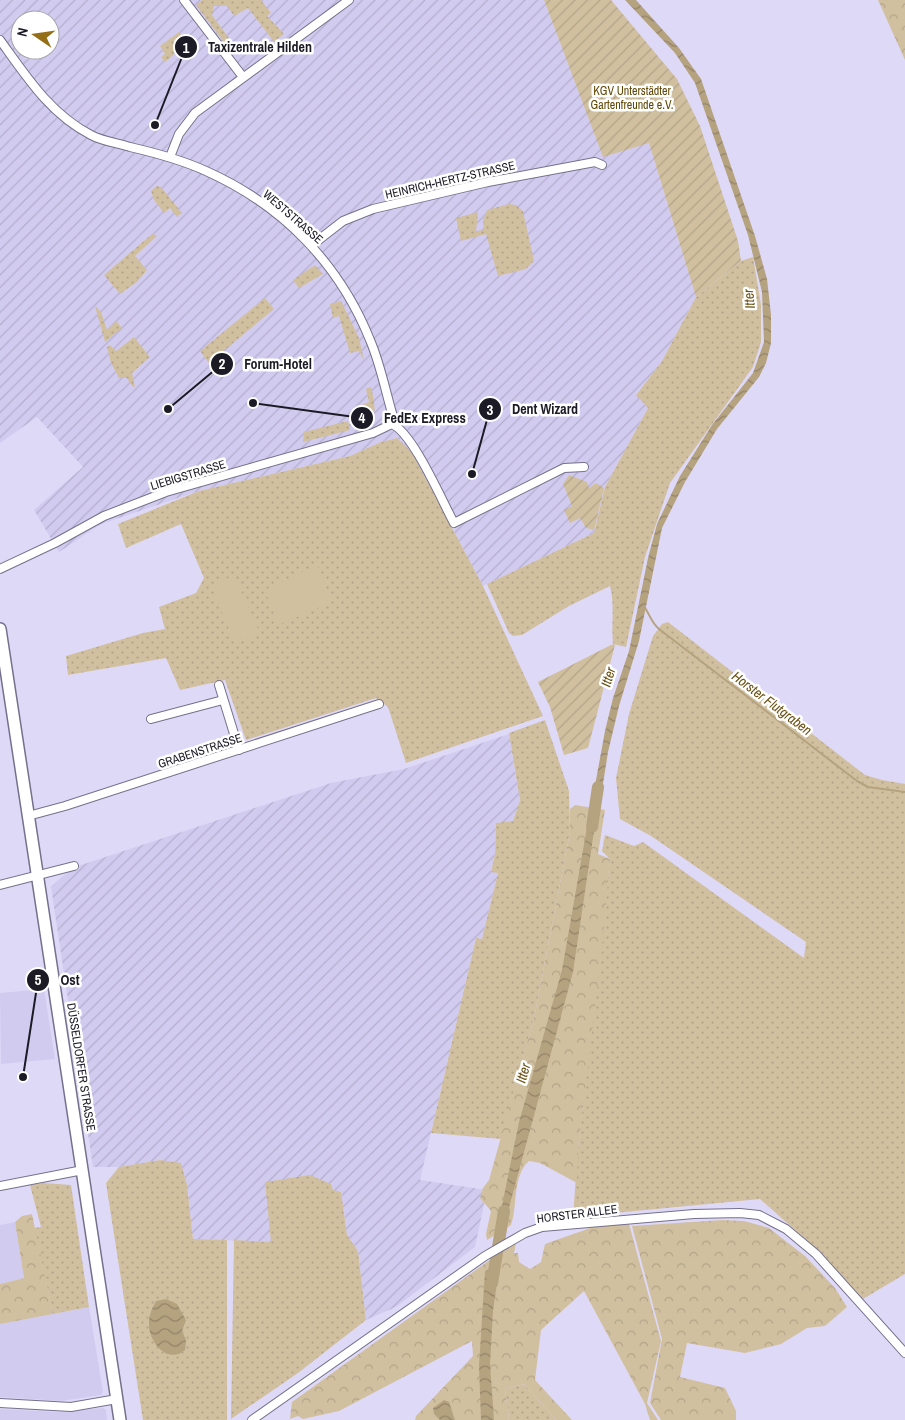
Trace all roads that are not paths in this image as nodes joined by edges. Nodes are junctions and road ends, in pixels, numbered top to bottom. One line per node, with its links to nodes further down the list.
1 (184, 0): 4 (street)
2 (349, 0): 4 (street)
3 (0, 40): 5 (street, WESTSTRASSE)
4 (242, 77): 5 (street)
5 (170, 157): 7 (street, WESTSTRASSE)
6 (602, 165): 7 (street, HEINRICH-HERTZ-STRASSE)
7 (312, 245): 8 (street, WESTSTRASSE)
8 (392, 424): 9 (street); 10 (street, LIEBIGSTRASSE)
9 (584, 468)
10 (0, 569)
11 (0, 629): 17 (main road, DÜSSELDORFER STRASSE)
12 (219, 685): 13 (street)
13 (223, 700): 15 (street); 16 (street)
14 (379, 704): 16 (street, GRABENSTRASSE)
15 (151, 719)
16 (239, 750): 17 (street, GRABENSTRASSE)
17 (28, 816): 19 (main road, DÜSSELDORFER STRASSE)
18 (74, 866): 19 (street)
19 (38, 877): 20 (street); 21 (main road, DÜSSELDORFER STRASSE)
20 (0, 885)
21 (83, 1170): 22 (street); 24 (main road, DÜSSELDORFER STRASSE)
22 (0, 1186)
23 (905, 1353): 27 (street, HORSTER ALLEE)
24 (118, 1399): 25 (street); 26 (main road, DÜSSELDORFER STRASSE)
25 (0, 1403)
26 (120, 1420)
27 (252, 1420)

